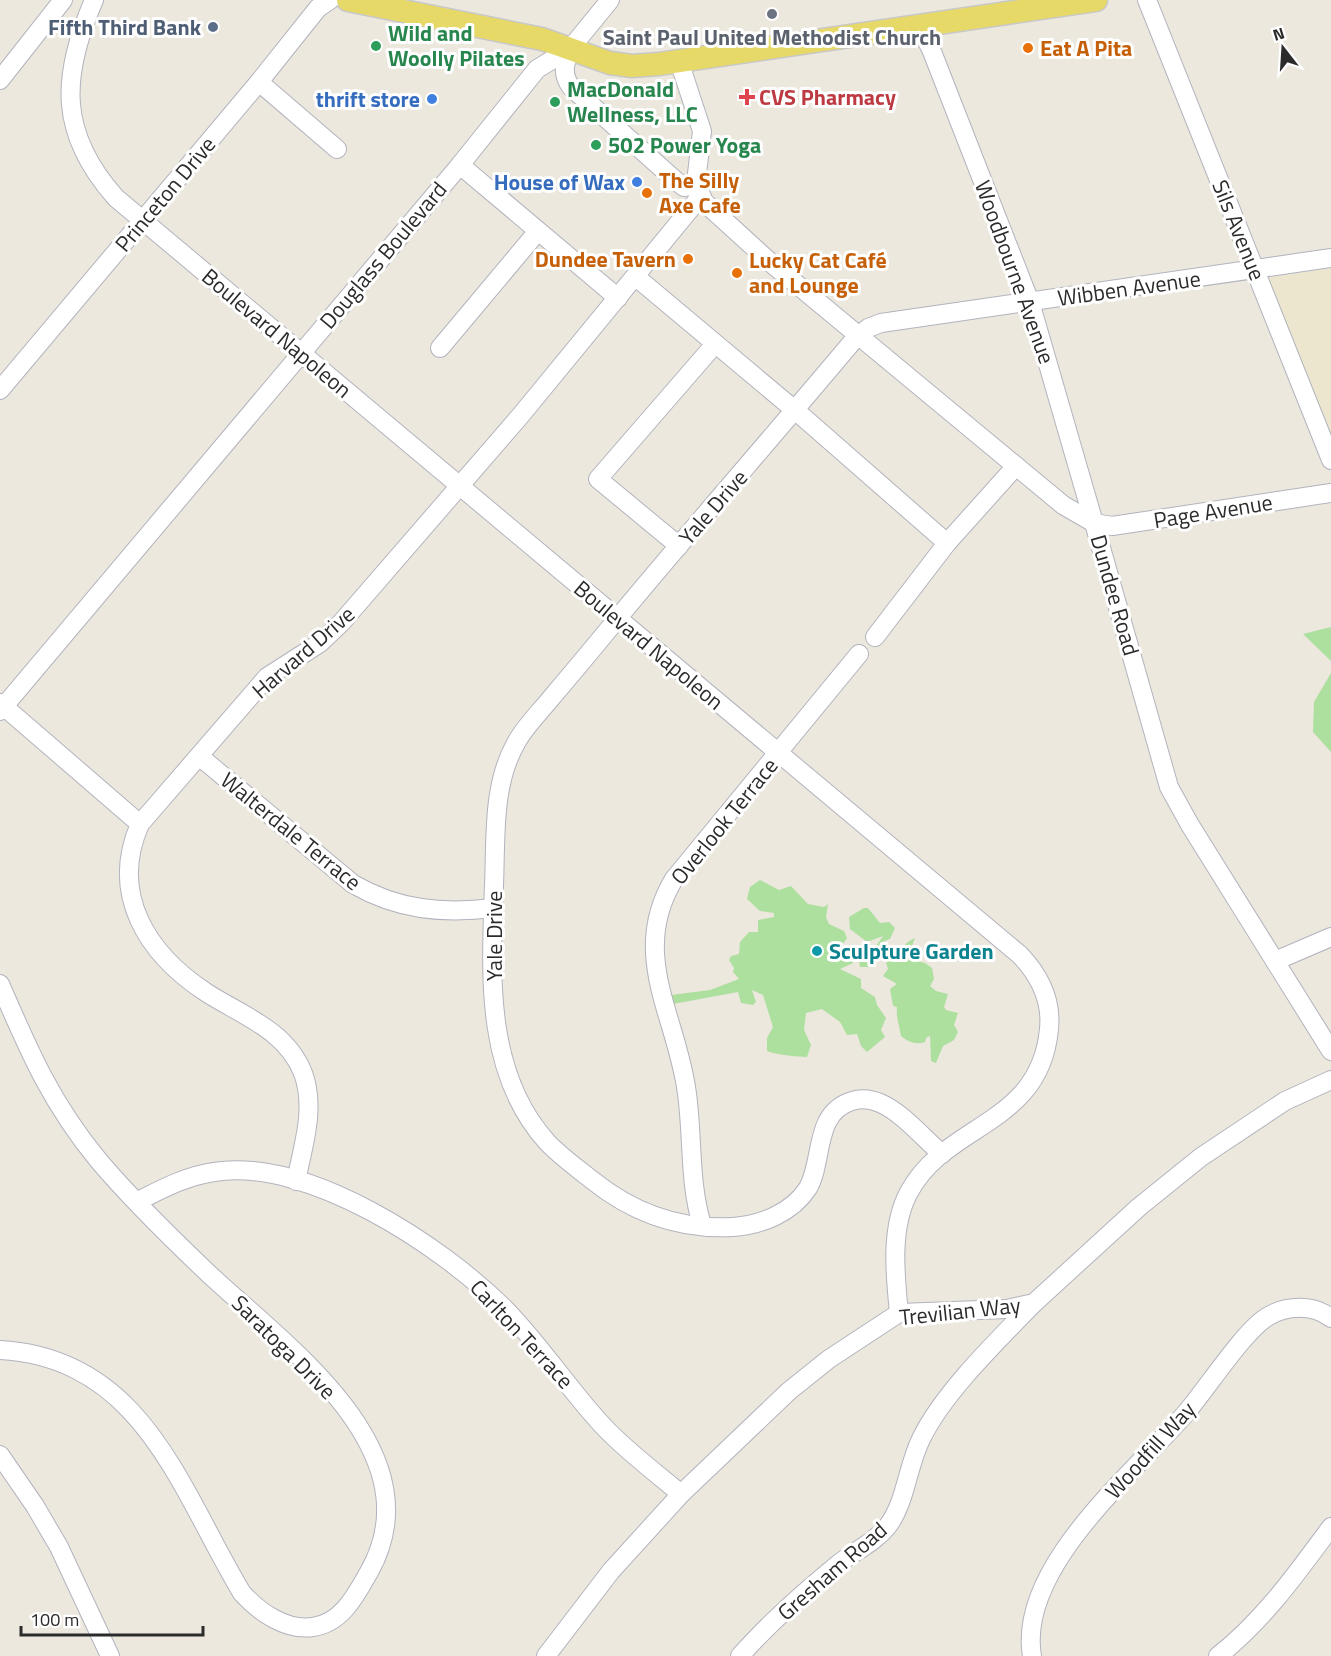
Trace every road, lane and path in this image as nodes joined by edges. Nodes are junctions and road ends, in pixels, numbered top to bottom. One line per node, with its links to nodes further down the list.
1 (63, 0): 12 (street)
2 (94, 0): 17 (street, Boulevard Napoleon)
3 (330, 0): 13 (street, Princeton Drive)
4 (348, 0): 10 (main road)
5 (610, 0): 10 (street, Douglass Boulevard)
6 (1096, 0): 8 (main road)
7 (1147, 0): 20 (street, Sils Avenue)
8 (1025, 6): 9 (main road)
9 (919, 26): 11 (main road); 23 (street, Woodbourne Avenue)
10 (570, 49): 11 (main road); 15 (street, Douglass Boulevard); 16 (street, Dundee Road)
11 (679, 61): 16 (street)
12 (0, 80)
13 (259, 82): 14 (street); 17 (street, Princeton Drive)
14 (337, 149)
15 (460, 165): 18 (street); 27 (street, Douglass Boulevard)
16 (700, 195): 21 (street, Harvard Drive); 24 (street, Dundee Road)
17 (142, 221): 27 (street, Boulevard Napoleon); 28 (street, Princeton Drive)
18 (538, 231): 22 (street); 26 (street)
19 (1331, 258): 20 (street, Wibben Avenue)
20 (1255, 269): 23 (street, Wibben Avenue); 30 (street, Sils Avenue)
21 (636, 278): 22 (street, Harvard Drive); 25 (street)
22 (618, 298): 32 (street, Harvard Drive)
23 (1030, 302): 24 (street, Wibben Avenue); 34 (street, Woodbourne Avenue)
24 (858, 336): 29 (street, Yale Drive); 31 (street, Dundee Road)
25 (715, 344): 29 (street); 36 (street)
26 (440, 348)
27 (300, 353): 32 (street, Boulevard Napoleon); 40 (street, Douglass Boulevard)
28 (0, 390)
29 (795, 411): 35 (street); 36 (street, Yale Drive)
30 (1331, 460)
31 (1016, 466): 34 (street, Dundee Road); 35 (street)
32 (460, 486): 37 (street, Boulevard Napoleon); 42 (street, Harvard Drive)
33 (1331, 493): 34 (street, Page Avenue)
34 (1094, 523): 46 (street, Dundee Road)
35 (947, 543): 38 (street)
36 (679, 546): 37 (street, Yale Drive)
37 (617, 619): 41 (street, Boulevard Napoleon); 44 (street, Yale Drive)
38 (874, 637)
39 (859, 654): 41 (street, Overlook Terrace)
40 (1, 707): 43 (street)
41 (779, 753): 50 (street, Boulevard Napoleon); 53 (street, Overlook Terrace)
42 (199, 756): 43 (street, Harvard Drive); 44 (street, Walterdale Terrace)
43 (140, 824): 51 (street, Harvard Drive)
44 (494, 908): 53 (street, Yale Drive)
45 (1331, 937): 46 (street)
46 (1275, 961): 48 (street, Dundee Road)
47 (0, 984): 52 (street, Saratoga Drive)
48 (1331, 1051)
49 (1331, 1080): 54 (street, Trevilian Way)
50 (942, 1154): 53 (street, Yale Drive); 55 (street, Boulevard Napoleon)
51 (296, 1181): 52 (street, Carlton Terrace); 59 (street, Carlton Terrace)
52 (138, 1201): 57 (street, Saratoga Drive)
53 (702, 1226)
54 (1034, 1303): 55 (street, Trevilian Way); 63 (street, Gresham Road)
55 (899, 1313): 59 (street, Trevilian Way)
56 (1331, 1318): 64 (street, Woodfill Way)
57 (0, 1350)
58 (0, 1455): 61 (street)
59 (681, 1494): 62 (street, Trevilian Way)
60 (1331, 1527): 65 (street)
61 (110, 1656)
62 (546, 1656)
63 (740, 1656)
64 (1032, 1656)
65 (1218, 1656)

